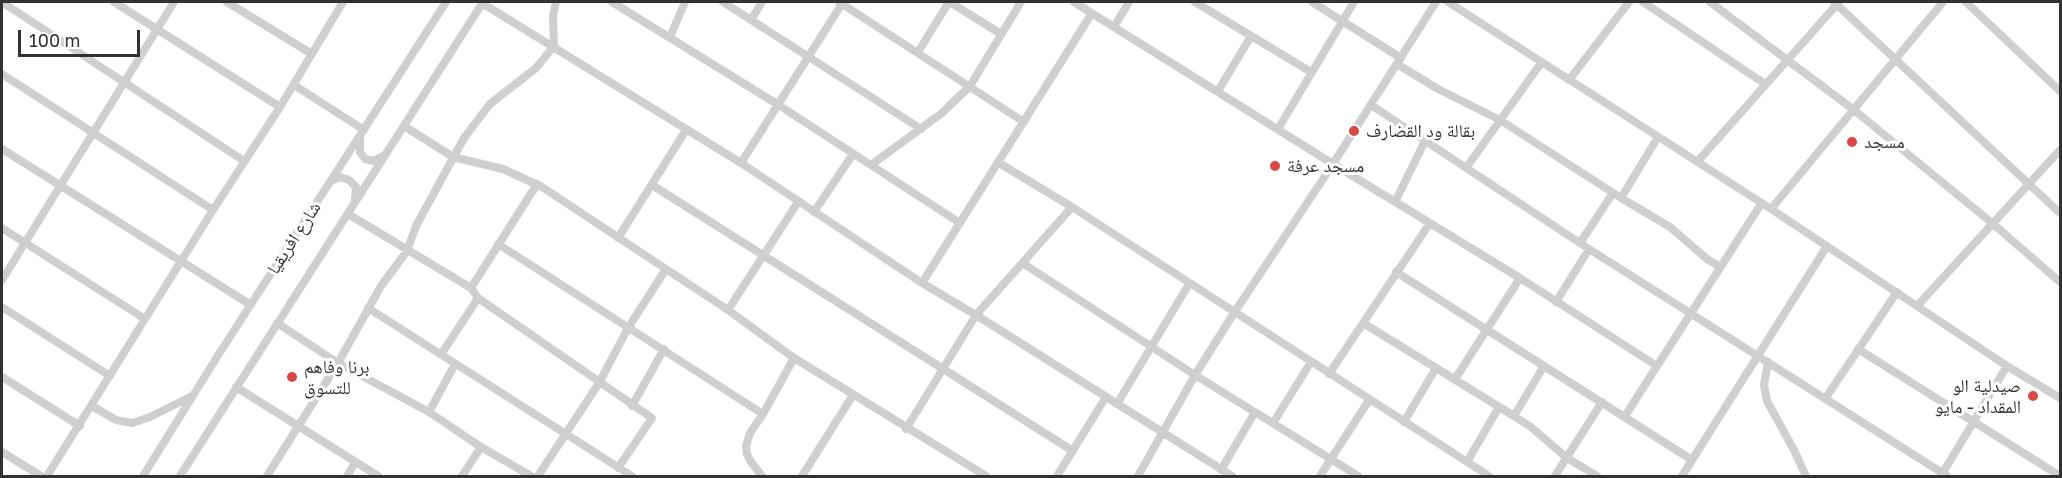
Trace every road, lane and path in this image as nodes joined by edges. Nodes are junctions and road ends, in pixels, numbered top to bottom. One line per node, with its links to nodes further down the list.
1 (114, 2): 33 (street)
2 (174, 2): 33 (street)
3 (227, 2): 39 (street)
4 (342, 2): 39 (street)
5 (446, 2): 64 (street, شارع افريقيا)
6 (482, 2): 37 (street); 60 (street, شارع افريقيا)
7 (556, 2): 37 (street)
8 (612, 2): 36 (street)
9 (685, 2): 36 (street)
10 (723, 2): 30 (street)
11 (762, 2): 30 (street)
12 (841, 2): 38 (street); 40 (street)
13 (949, 2): 34 (street); 38 (street)
14 (1021, 2): 34 (street)
15 (1074, 2): 29 (street)
16 (1129, 2): 32 (street)
17 (1195, 2): 35 (street)
18 (1312, 2): 31 (street)
19 (1354, 2): 31 (street)
20 (1436, 2): 43 (street)
21 (1452, 2): 44 (street)
22 (1629, 2): 47 (street)
23 (1643, 2): 50 (street)
24 (1710, 2): 42 (street)
25 (1837, 2): 41 (street); 42 (street)
26 (1942, 2): 41 (street)
27 (1966, 2): 53 (street)
28 (4, 5): 48 (street)
29 (1092, 13): 32 (street); 59 (street)
30 (751, 20): 40 (street)
31 (1342, 20): 43 (street); 45 (street)
32 (1114, 27): 52 (street)
33 (157, 29): 48 (street); 56 (street)
34 (1001, 34): 51 (street)
35 (1251, 36): 45 (street); 52 (street)
36 (670, 37): 54 (street)
37 (554, 46): 63 (street); 72 (street)
38 (918, 52): 51 (street)
39 (312, 54): 49 (street)
40 (808, 56): 54 (street); 61 (street)
41 (1895, 58): 57 (street); 83 (street)
42 (1787, 60): 50 (street); 57 (street)
43 (1399, 61): 55 (street); 58 (street)
44 (1541, 63): 47 (street); 58 (street)
45 (1311, 72): 62 (street)
46 (2, 74): 65 (street)
47 (1569, 80): 66 (street)
48 (124, 82): 65 (street); 73 (street)
49 (294, 84): 56 (street); 64 (street)
50 (1765, 84): 74 (street)
51 (970, 86): 59 (street); 61 (street)
52 (1218, 91): 62 (street)
53 (2061, 91)
54 (777, 104): 71 (street); 75 (street)
55 (1371, 105): 67 (street); 77 (street)
56 (280, 107): 73 (street)
57 (1854, 110): 91 (street); 98 (street)
58 (1500, 120): 79 (street); 85 (street)
59 (1024, 122): 76 (street)
60 (404, 126): 70 (street, شارع افريقيا); 72 (street)
61 (921, 129): 78 (street)
62 (1278, 129): 77 (street)
63 (687, 130): 75 (street); 82 (street)
64 (363, 131): 70 (street); 81 (street, شارع افريقيا)
65 (92, 132): 84 (street); 92 (street)
66 (1658, 136): 74 (street); 85 (street)
67 (1425, 141): 79 (street); 87 (street)
68 (2, 150): 84 (street)
69 (2061, 150): 83 (street)
70 (388, 151): 89 (street, شارع افريقيا)
71 (853, 154): 78 (street); 93 (street)
72 (453, 158): 80 (street); 106 (street)
73 (244, 161): 92 (street)
74 (1697, 162): 88 (street)
75 (741, 163): 86 (street)
76 (999, 163): 90 (street); 96 (street)
77 (1333, 164): 87 (street); 127 (street)
78 (872, 165): 96 (street)
79 (1466, 168): 102 (street)
80 (537, 184): 100 (street); 103 (street)
81 (328, 185): 89 (street); 122 (street, شارع افريقيا)
82 (652, 185): 100 (street); 107 (street)
83 (2030, 185): 94 (street); 98 (street)
84 (60, 187): 101 (street); 108 (street)
85 (1617, 196): 102 (street); 110 (street)
86 (798, 202): 93 (street); 107 (street)
87 (1395, 202): 97 (street)
88 (1761, 204): 91 (street); 110 (street)
89 (353, 205): 95 (street, شارع افريقيا)
90 (1072, 207): 109 (street); 117 (street)
91 (1771, 209): 104 (street)
92 (213, 210): 108 (street)
93 (814, 212): 116 (street)
94 (2061, 213)
95 (348, 214): 106 (street); 131 (street, شارع افريقيا)
96 (960, 223): 116 (street)
97 (1430, 223): 112 (street); 113 (street)
98 (1992, 223): 115 (street); 123 (street)
99 (2, 228): 101 (street)
100 (618, 238): 111 (street)
101 (25, 243): 114 (street); 130 (street)
102 (1580, 243): 105 (street)
103 (498, 244): 118 (street); 133 (street)
104 (1827, 246): 119 (street); 139 (street)
105 (1589, 249): 121 (street); 128 (street)
106 (407, 251): 118 (street); 125 (street)
107 (763, 257): 126 (street); 149 (street)
108 (181, 262): 122 (street); 130 (street)
109 (1023, 264): 129 (street); 135 (street)
110 (1719, 266): 128 (street)
111 (666, 269): 126 (street); 133 (street)
112 (1396, 272): 132 (street); 134 (street)
113 (1520, 278): 121 (street); 134 (street)
114 (2, 280)
115 (2061, 282)
116 (922, 283): 129 (street)
117 (1189, 284): 127 (street); 135 (street)
118 (471, 288): 120 (street)
119 (1897, 292): 123 (street); 137 (street)
120 (478, 298): 138 (street); 155 (street)
121 (1556, 302): 146 (street)
122 (251, 305): 158 (street, شارع افريقيا)
123 (1918, 306): 147 (street)
124 (2, 307): 152 (street)
125 (368, 308): 138 (street); 142 (street)
126 (728, 310): 140 (street)
127 (1234, 313): 141 (street); 151 (street)
128 (1690, 313): 139 (street); 146 (street)
129 (976, 315): 149 (street); 159 (street)
130 (145, 319): 152 (street)
131 (277, 323): 142 (street); 156 (street, شارع افريقيا)
132 (1363, 323): 148 (street); 150 (street)
133 (628, 328): 136 (street); 155 (street)
134 (1487, 330): 145 (street); 154 (street)
135 (1152, 347): 151 (street); 164 (street)
136 (664, 349): 166 (street); 170 (street)
137 (1858, 349): 161 (street); 173 (street)
138 (442, 353): 144 (street)
139 (1759, 356): 143 (street); 186 (street)
140 (794, 358): 157 (street); 170 (street)
141 (1311, 362): 150 (street); 175 (street)
142 (338, 363): 168 (street); 177 (street)
143 (1768, 363): 161 (street); 217 (street)
144 (455, 364): 168 (street); 179 (street)
145 (1544, 366): 163 (street); 171 (street)
146 (1657, 366): 172 (street)
147 (2007, 366): 160 (street); 173 (street)
148 (1436, 368): 154 (street); 174 (street)
149 (941, 369): 178 (street); 183 (street)
150 (1329, 374): 162 (street)
151 (1195, 375): 169 (street); 180 (street)
152 (110, 376): 165 (street)
153 (2, 377): 176 (street)
154 (1455, 379): 167 (street)
155 (598, 383): 166 (street); 179 (street)
156 (236, 387): 177 (street); 196 (street, شارع افريقيا)
157 (853, 395): 178 (street); 205 (street)
158 (193, 396): 165 (street); 195 (street, شارع افريقيا)
159 (1106, 397): 164 (street); 183 (street)
160 (2061, 398)
161 (1825, 399): 192 (street)
162 (1369, 400): 174 (street); 185 (street)
163 (1602, 402): 172 (street); 184 (street)
164 (1117, 404): 180 (street)
165 (92, 406): 176 (street)
166 (632, 406): 189 (street)
167 (1499, 407): 171 (street); 187 (street)
168 (429, 412): 181 (street)
169 (1255, 412): 175 (street); 191 (street)
170 (763, 414): 204 (street)
171 (1514, 416): 184 (street)
172 (1625, 416): 186 (street)
173 (1974, 420): 192 (street); 218 (street)
174 (1404, 422): 187 (street)
175 (1273, 423): 185 (street)
176 (80, 426): 194 (street)
177 (297, 426): 188 (street); 197 (street)
178 (906, 429): 206 (street)
179 (566, 433): 189 (street); 202 (street)
180 (1162, 433): 191 (street); 208 (street)
181 (481, 447): 200 (street); 201 (street)
182 (2, 452): 193 (street)
183 (1073, 452): 207 (street)
184 (1567, 458): 214 (street); 215 (street)
185 (1332, 460): 210 (street); 211 (street)
186 (1692, 460): 216 (street)
187 (1467, 462): 190 (street)
188 (355, 463): 198 (street); 199 (street)
189 (618, 468): 203 (street)
190 (1475, 468): 212 (street); 213 (street)
191 (1221, 470): 209 (street)
192 (1943, 476)
193 (41, 477)
194 (47, 477)
195 (143, 477)
196 (180, 477)
197 (267, 477)
198 (347, 477)
199 (378, 477)
200 (462, 477)
201 (531, 477)
202 (538, 477)
203 (632, 477)
204 (762, 477)
205 (802, 477)
206 (986, 477)
207 (1057, 477)
208 (1138, 477)
209 (1232, 477)
210 (1320, 477)
211 (1358, 477)
212 (1470, 477)
213 (1489, 477)
214 (1555, 477)
215 (1597, 477)
216 (1682, 477)
217 (1806, 477)
218 (2060, 477)

